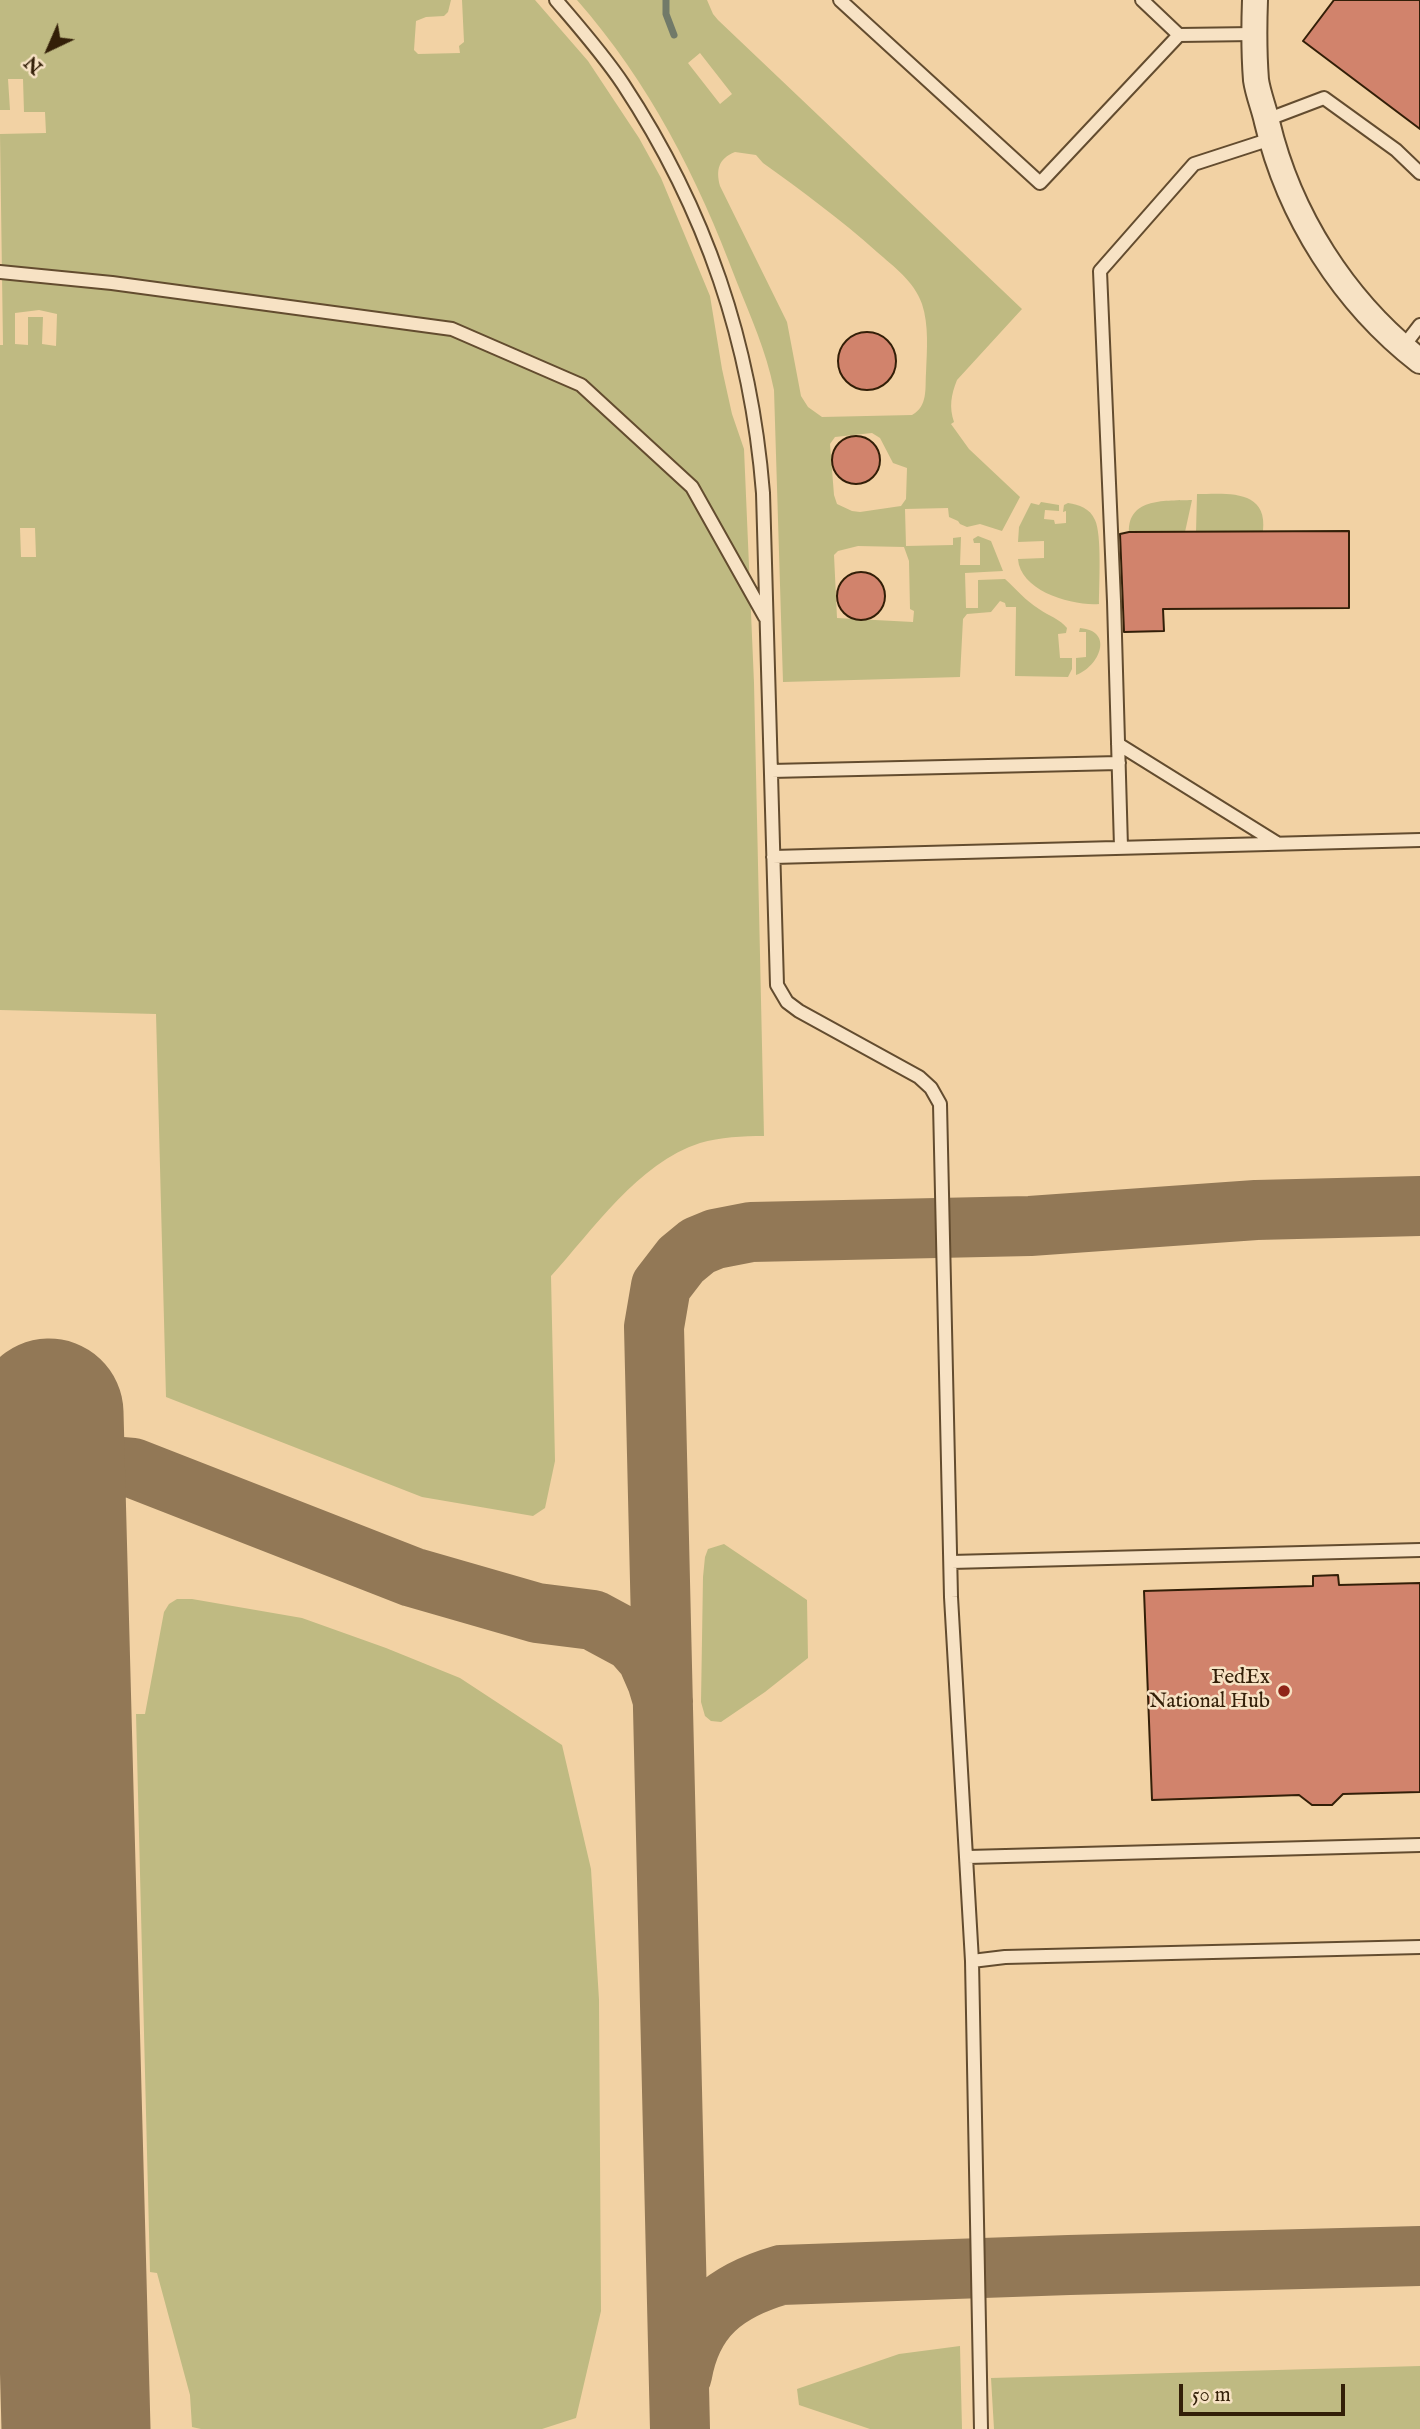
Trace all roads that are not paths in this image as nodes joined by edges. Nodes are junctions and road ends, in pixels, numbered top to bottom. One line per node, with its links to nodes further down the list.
1 (556, 0): 12 (lane)
2 (839, 0): 5 (lane)
3 (1142, 0): 5 (lane)
4 (1255, 0): 6 (street)
5 (1179, 34): 6 (lane)
6 (1254, 34): 7 (street)
7 (1268, 129): 8 (lane); 11 (street); 13 (lane)
8 (1420, 173)
9 (0, 272): 12 (lane)
10 (1420, 325): 11 (lane)
11 (1412, 354)
12 (766, 620): 15 (lane)
13 (1118, 744): 14 (lane); 17 (lane)
14 (1119, 763): 15 (lane); 18 (lane)
15 (771, 771): 19 (lane)
16 (1420, 840): 17 (lane)
17 (1278, 844): 18 (lane)
18 (1121, 847): 19 (lane)
19 (773, 857): 21 (lane)
20 (1420, 1550): 21 (lane)
21 (951, 1562): 23 (lane)
22 (1420, 1845): 23 (lane)
23 (968, 1857): 25 (lane)
24 (1420, 1947): 25 (lane)
25 (972, 1961): 26 (lane)
26 (981, 2429)

